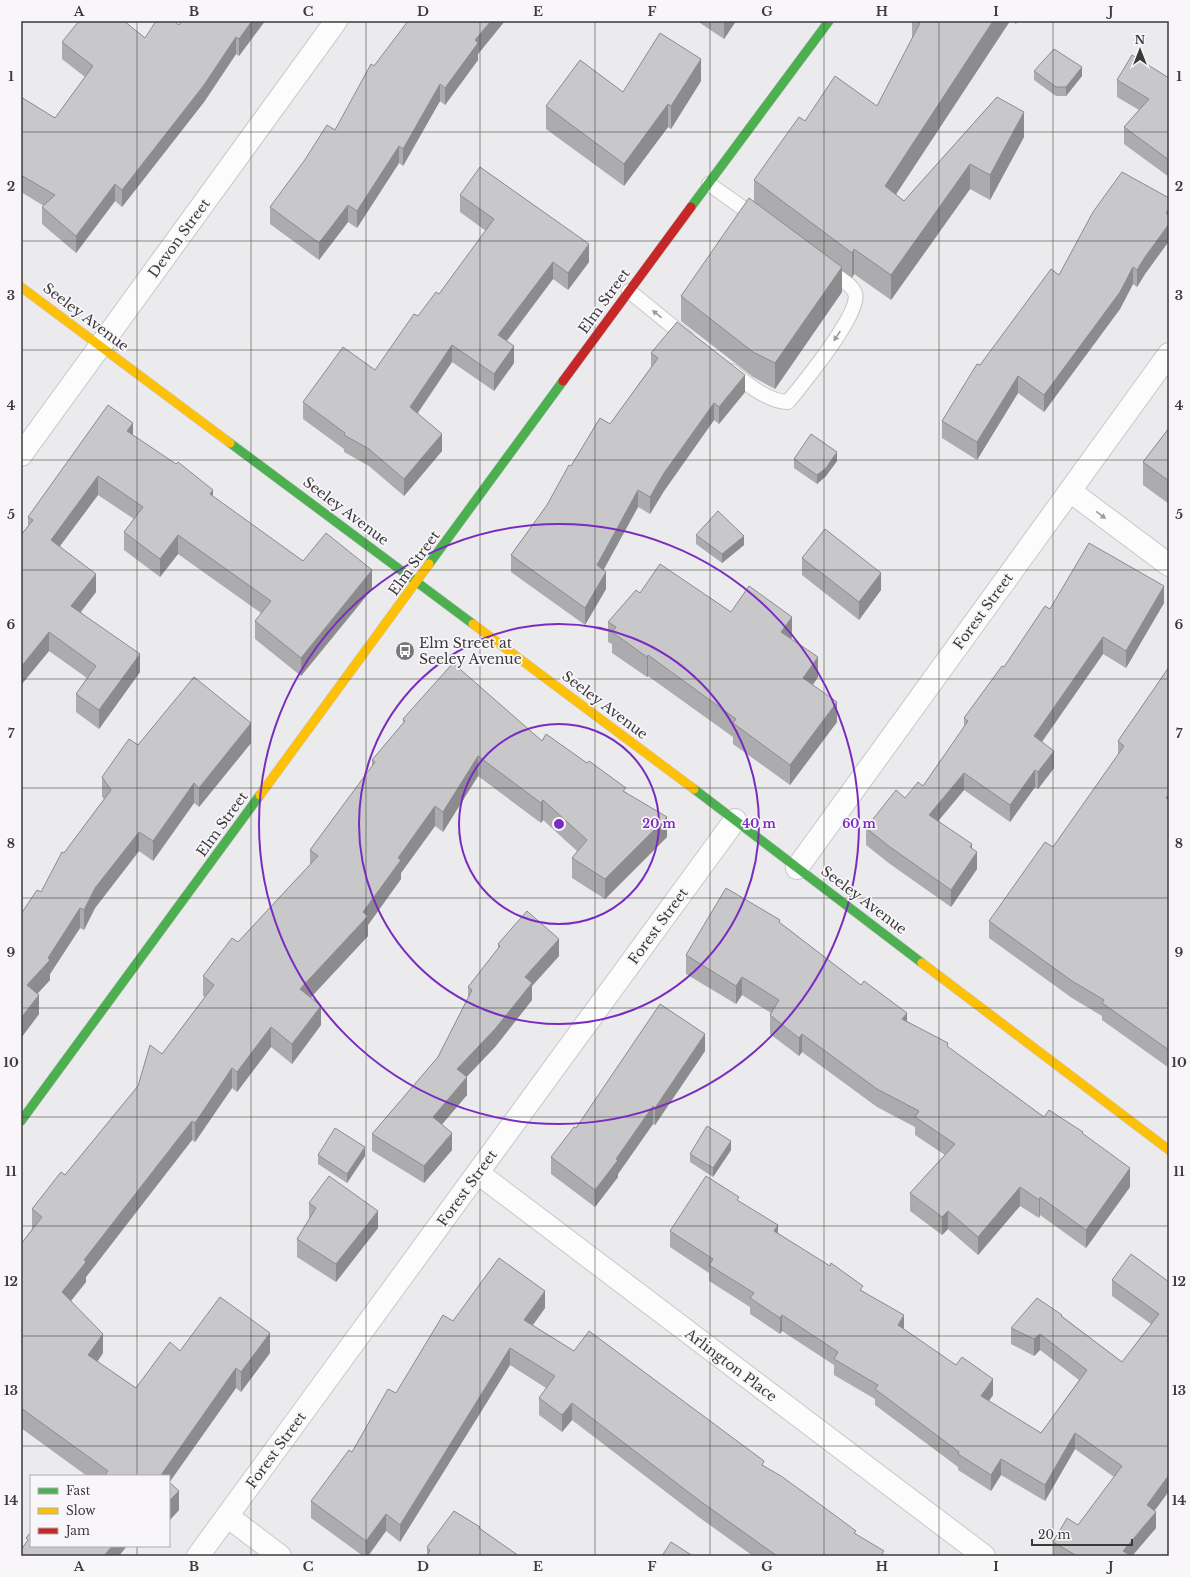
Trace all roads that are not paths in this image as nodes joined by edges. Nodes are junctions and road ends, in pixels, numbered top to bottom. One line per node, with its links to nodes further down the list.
1 (336, 21): 8 (street, Devon Street)
2 (828, 21): 3 (street, Elm Street)
3 (709, 184): 4 (lane); 7 (street, Elm Street)
4 (771, 228)
5 (815, 259): 11 (lane, one-way to 11)
6 (21, 287): 8 (street, Seeley Avenue)
7 (629, 291): 9 (lane, one-way to 7); 15 (street, Elm Street)
8 (101, 346): 12 (street, Devon Street); 15 (street, Seeley Avenue)
9 (698, 347)
10 (1169, 354): 13 (street, Forest Street)
11 (723, 365)
12 (21, 455)
13 (1070, 491): 14 (street, one-way to 14); 17 (street, Forest Street)
14 (1169, 565)
15 (417, 582): 16 (street, Seeley Avenue); 18 (street, Elm Street)
16 (735, 820): 17 (street, Seeley Avenue); 20 (street, Forest Street)
17 (797, 868): 19 (street, Seeley Avenue)
18 (21, 1121)
19 (1169, 1150)
20 (478, 1173): 21 (street, Forest Street); 24 (street, Arlington Place)
21 (227, 1516): 22 (street, Forest Street); 23 (street)
22 (198, 1556)
23 (280, 1556)
24 (984, 1556)

